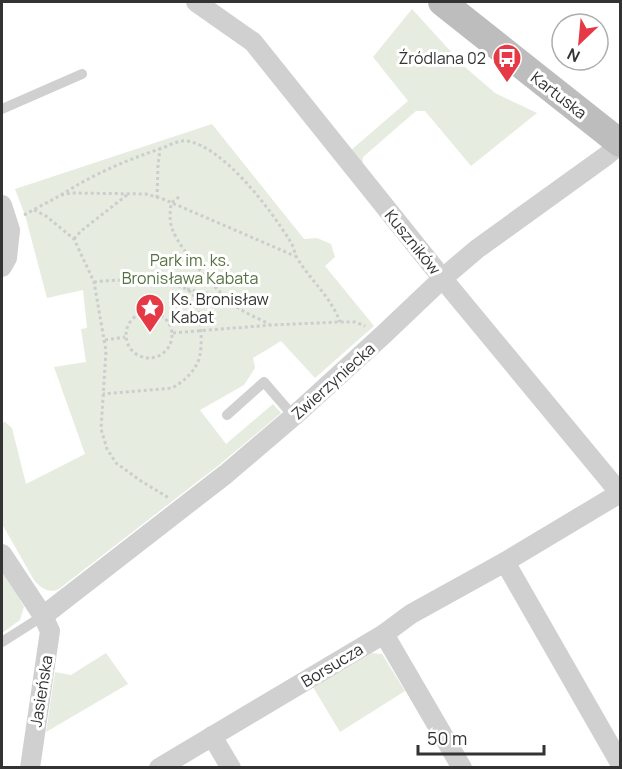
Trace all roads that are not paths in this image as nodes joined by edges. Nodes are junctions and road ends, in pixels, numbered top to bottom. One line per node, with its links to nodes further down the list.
1 (196, 2): 8 (street, Kuszników)
2 (442, 2): 5 (street, Kartuska)
3 (82, 74): 4 (lane)
4 (2, 109)
5 (621, 144): 8 (street, Zwierzyniecka)
6 (2, 205): 7 (street)
7 (2, 267)
8 (443, 278): 11 (street, Kuszników); 14 (street, Zwierzyniecka)
9 (289, 411): 10 (lane)
10 (226, 415)
11 (620, 493): 13 (street, Borsucza)
12 (2, 554): 14 (street, Jasieńska)
13 (505, 562): 15 (street, Borsucza); 18 (street)
14 (43, 616): 16 (lane); 19 (street, Jasieńska)
15 (384, 634): 17 (street, Borsucza); 22 (street)
16 (2, 642)
17 (212, 736): 20 (street, Borsucza); 21 (street)
18 (621, 763)
19 (30, 768)
20 (159, 768)
21 (231, 768)
22 (462, 768)

